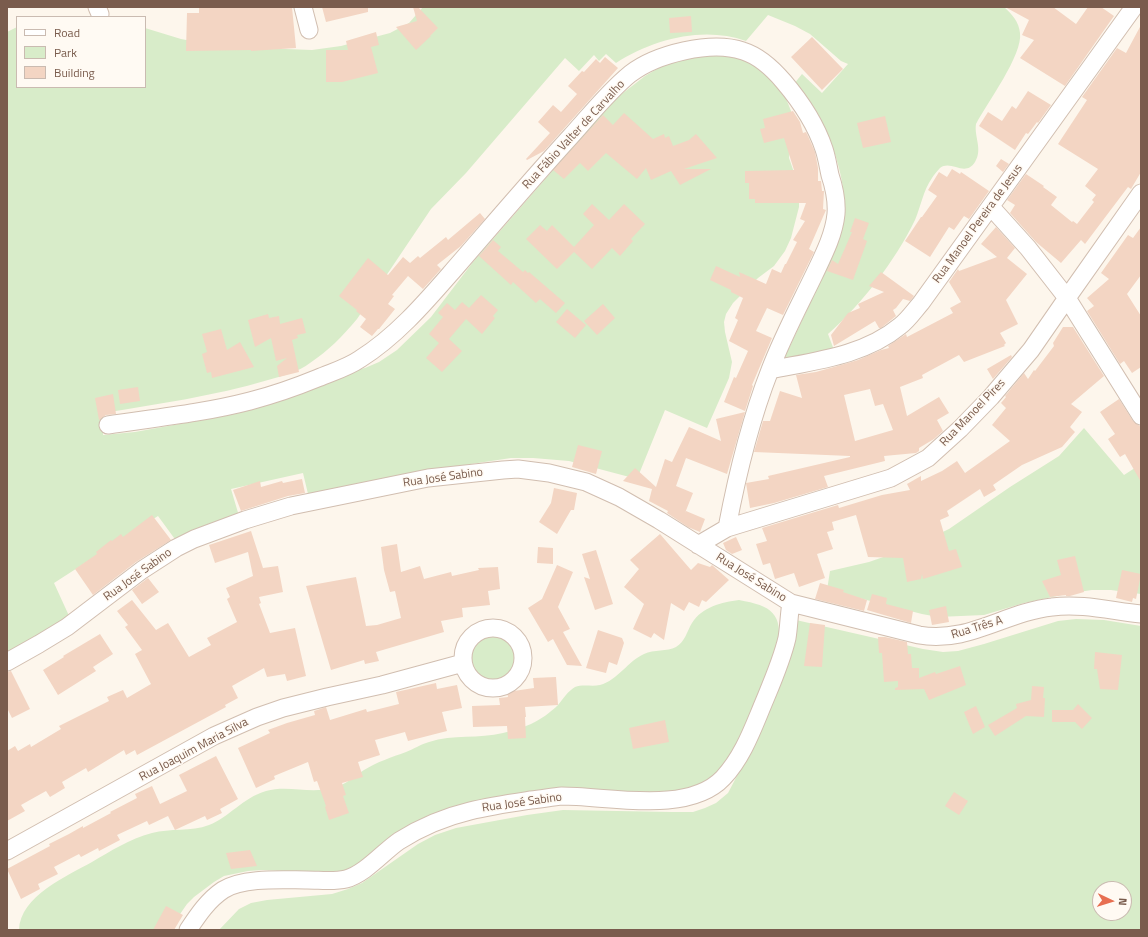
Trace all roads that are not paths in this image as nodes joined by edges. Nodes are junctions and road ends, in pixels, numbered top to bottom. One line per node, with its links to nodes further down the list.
1 (303, 7): 3 (street)
2 (1134, 7): 5 (street, Rua Manoel Pereira de Jesus)
3 (309, 30)
4 (1141, 193): 6 (street, Rua Manoel Pires)
5 (991, 207): 6 (street); 7 (street, Rua Manoel Pereira de Jesus)
6 (1067, 298): 8 (street); 10 (street, Rua Manoel Pires)
7 (770, 370): 9 (street, Rua Fábio Valter de Carvalho); 10 (street, Rua Fábio Valter de Carvalho)
8 (1141, 416)
9 (108, 425)
10 (727, 528): 11 (street)
11 (698, 545): 12 (street, Rua José Sabino); 14 (street, Rua José Sabino)
12 (791, 603): 13 (street, Rua Três A); 17 (street, Rua José Sabino)
13 (1141, 614)
14 (7, 662)
15 (463, 663): 16 (street, Rua Joaquim Maria Silva)
16 (7, 851)
17 (188, 930)

